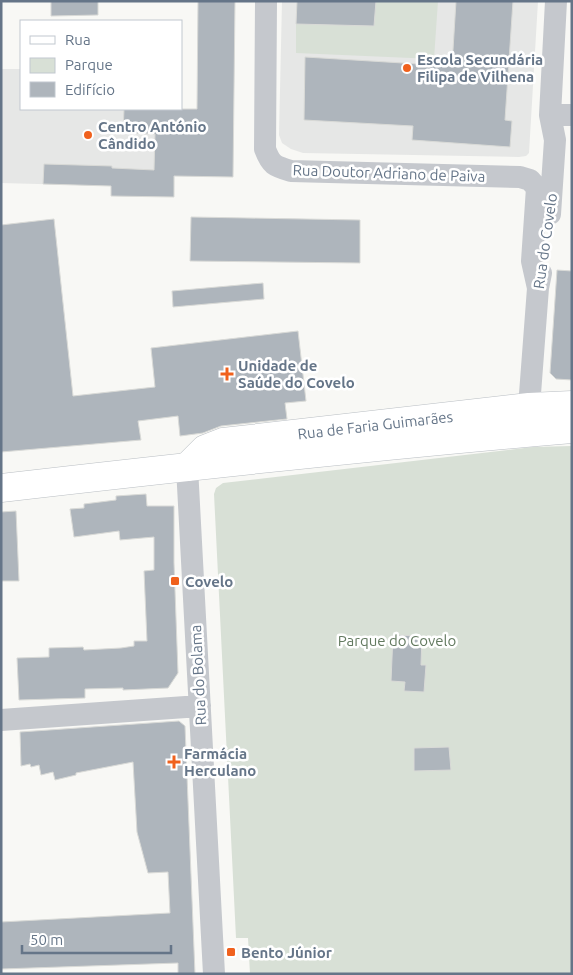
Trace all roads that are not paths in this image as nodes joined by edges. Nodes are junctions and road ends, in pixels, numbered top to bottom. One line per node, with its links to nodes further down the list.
1 (266, 1): 4 (street, Rua Doutor Adriano de Paiva)
2 (556, 1): 3 (street, Rua do Covelo)
3 (561, 115): 4 (street, Rua do Covelo)
4 (538, 288): 6 (street, Rua do Covelo)
5 (572, 404): 6 (main road, Rua de Faria Guimarães)
6 (529, 407): 8 (street); 9 (main road, Rua de Faria Guimarães)
7 (572, 429): 8 (main road, Rua de Faria Guimarães)
8 (466, 438): 9 (main road, Rua de Faria Guimarães)
9 (187, 467): 10 (main road, Rua de Faria Guimarães); 11 (street, Rua do Bolama)
10 (1, 488)
11 (200, 706): 12 (street); 13 (street, Rua do Bolama)
12 (1, 720)
13 (214, 974)

